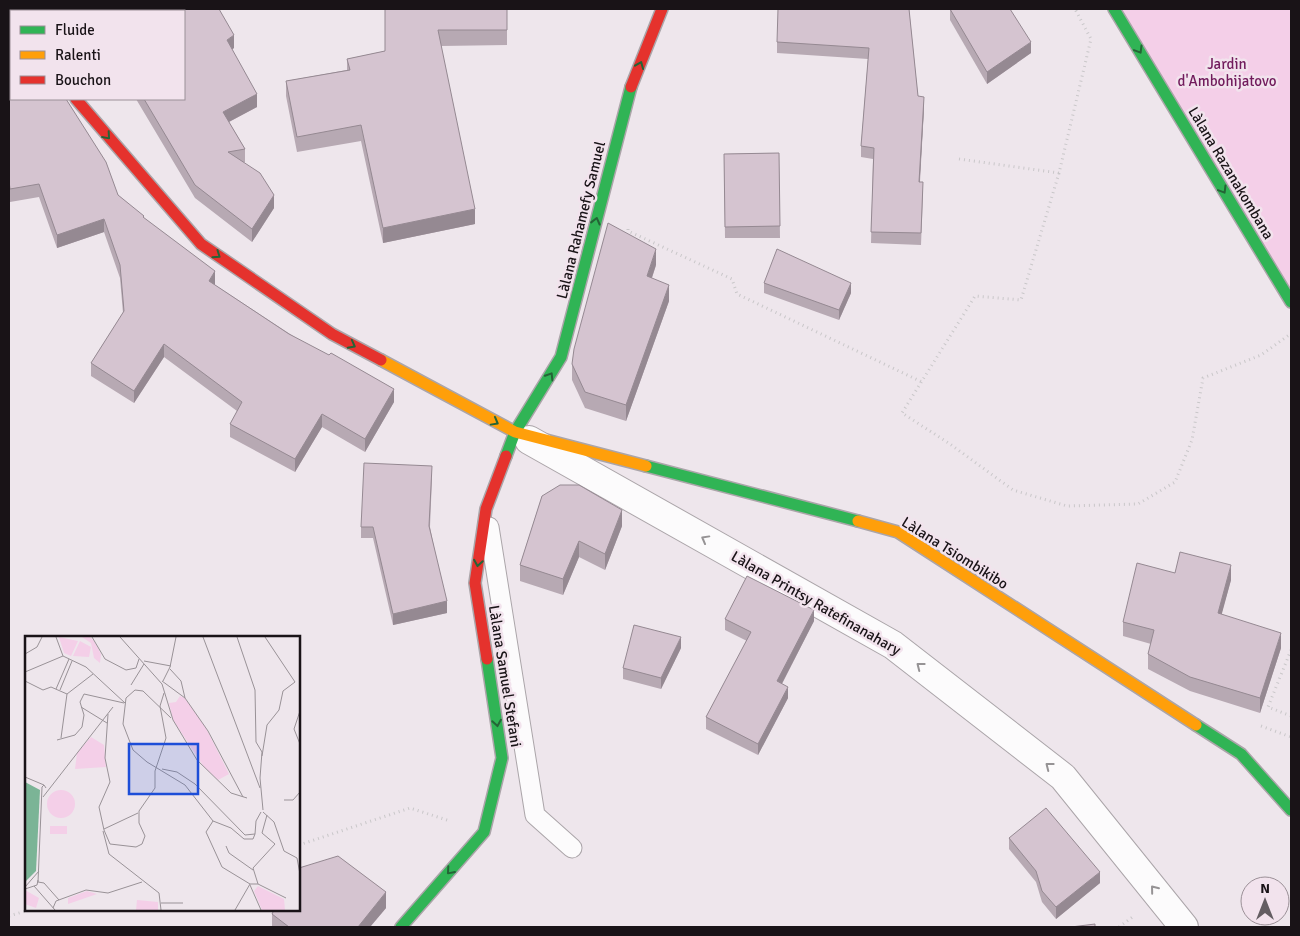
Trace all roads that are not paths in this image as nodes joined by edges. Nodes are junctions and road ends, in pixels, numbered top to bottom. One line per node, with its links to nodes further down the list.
1 (662, 9): 5 (street, Làlana Rahamefy Samuel, one-way to 1)
2 (1114, 9): 4 (street, Làlana Razanakombana, one-way to 4)
3 (77, 100): 5 (street, Làlana Tsiombikibo, one-way to 5)
4 (1291, 302)
5 (515, 432): 6 (street, Làlana Samuel Stefani); 7 (street, Làlana Tsiombikibo); 10 (street, Làlana Printsy Ratefinanahary, one-way to 5)
6 (486, 510): 8 (lane); 9 (street, Làlana Samuel Stefani, one-way to 9)
7 (1291, 810)
8 (572, 848)
9 (401, 927)
10 (1184, 927)

